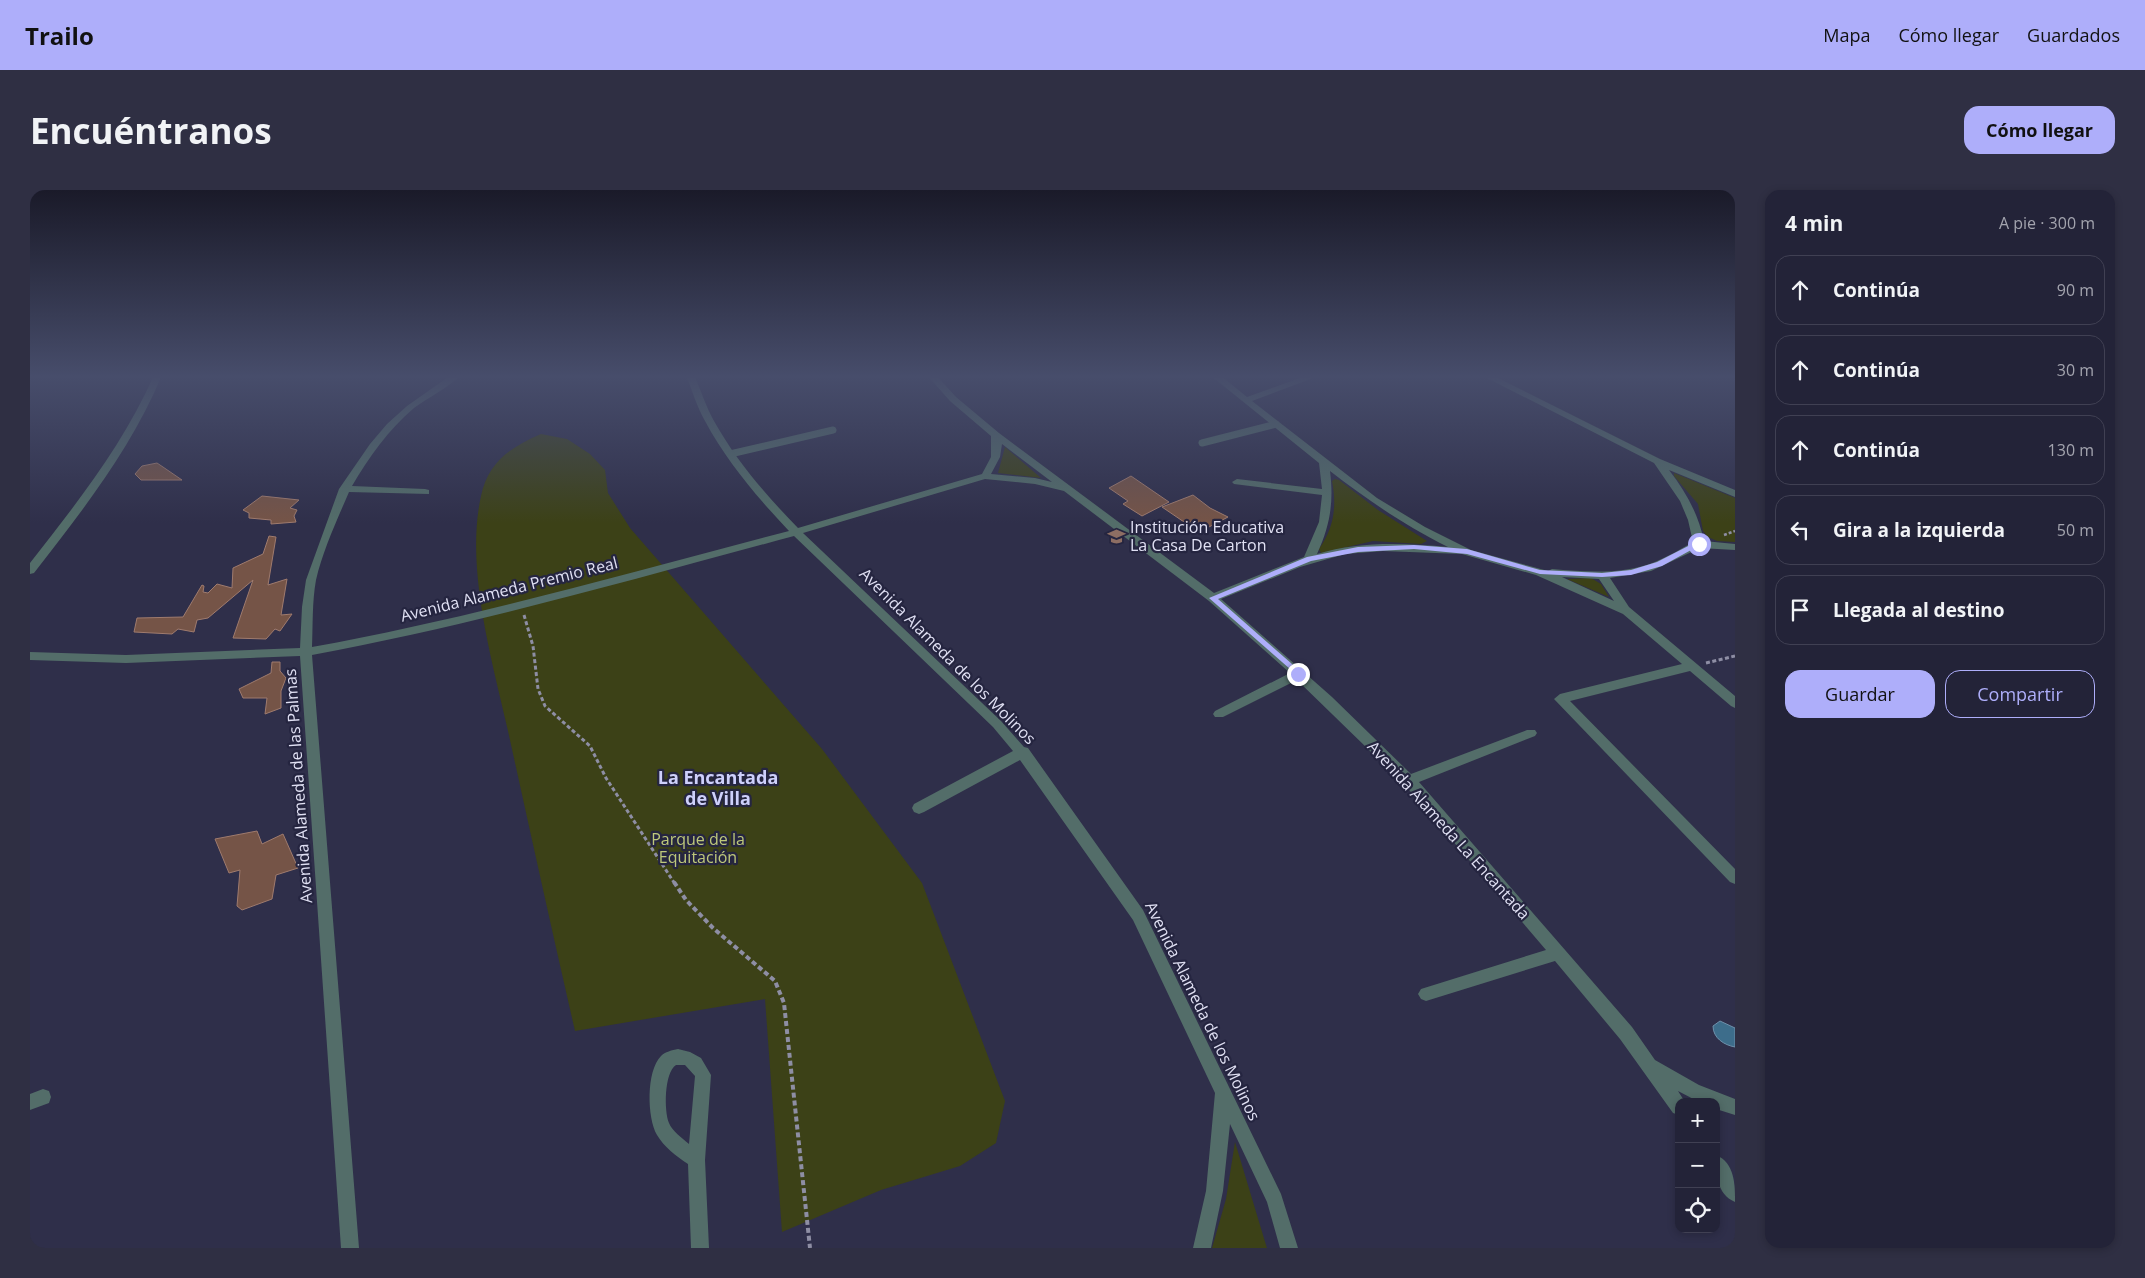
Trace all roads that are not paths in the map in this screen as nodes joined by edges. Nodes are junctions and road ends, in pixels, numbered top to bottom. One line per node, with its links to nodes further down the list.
1 (135, 424): 26 (street)
2 (392, 424): 17 (street, Avenida Alameda de las Palmas)
3 (712, 424): 11 (street, Avenida Alameda de los Molinos)
4 (982, 424): 9 (street, Avenida Alameda La Encantada)
5 (1275, 424): 10 (lane)
6 (1276, 424): 12 (street)
7 (1584, 424): 13 (street)
8 (833, 430): 11 (lane)
9 (996, 436): 14 (street); 16 (street, Avenida Alameda La Encantada)
10 (1202, 443)
11 (730, 454): 21 (street, Avenida Alameda de los Molinos)
12 (1324, 461): 19 (street); 24 (street)
13 (1657, 461): 20 (street); 22 (street)
14 (985, 476): 16 (street, Avenida Alameda Premio Real); 21 (street, Avenida Alameda Premio Real)
15 (1237, 482): 19 (street)
16 (1064, 488): 29 (street, Avenida Alameda La Encantada)
17 (344, 489): 18 (street); 31 (street, Avenida Alameda de las Palmas)
18 (425, 492)
19 (1328, 493): 25 (street)
20 (1735, 494)
21 (796, 532): 31 (street, Avenida Alameda Premio Real); 38 (street, Avenida Alameda de los Molinos)
22 (1699, 544): 23 (street); 28 (street)
23 (1735, 547)
24 (1467, 552): 25 (street); 27 (street)
25 (1309, 559): 29 (street)
26 (30, 570)
27 (1540, 572): 28 (street); 30 (street)
28 (1602, 575): 30 (street)
29 (1213, 598): 34 (street, Avenida Alameda La Encantada)
30 (1627, 611): 33 (street)
31 (306, 652): 32 (street, Avenida Alameda Premio Real); 51 (street, Avenida Alameda de las Palmas)
32 (30, 656)
33 (1693, 666): 35 (street); 41 (street)
34 (1298, 674): 36 (street); 39 (street, Avenida Alameda La Encantada)
35 (1735, 704)
36 (1218, 714)
37 (1531, 733): 39 (street)
38 (1023, 752): 40 (street); 45 (street, Avenida Alameda de los Molinos)
39 (1409, 780): 42 (street, Avenida Alameda La Encantada)
40 (919, 808)
41 (1735, 878)
42 (1558, 953): 43 (street); 44 (street, Avenida Alameda La Encantada)
43 (1426, 994)
44 (1650, 1064): 46 (street, Avenida Alameda La Encantada); 47 (street)
45 (1223, 1091): 53 (street); 54 (street, Avenida Alameda de los Molinos)
46 (1675, 1101)
47 (1735, 1107)
48 (696, 1160): 48 (street); 52 (street)
49 (1720, 1170): 50 (street)
50 (1735, 1193)
51 (350, 1248)
52 (700, 1248)
53 (1202, 1248)
54 (1289, 1248)

